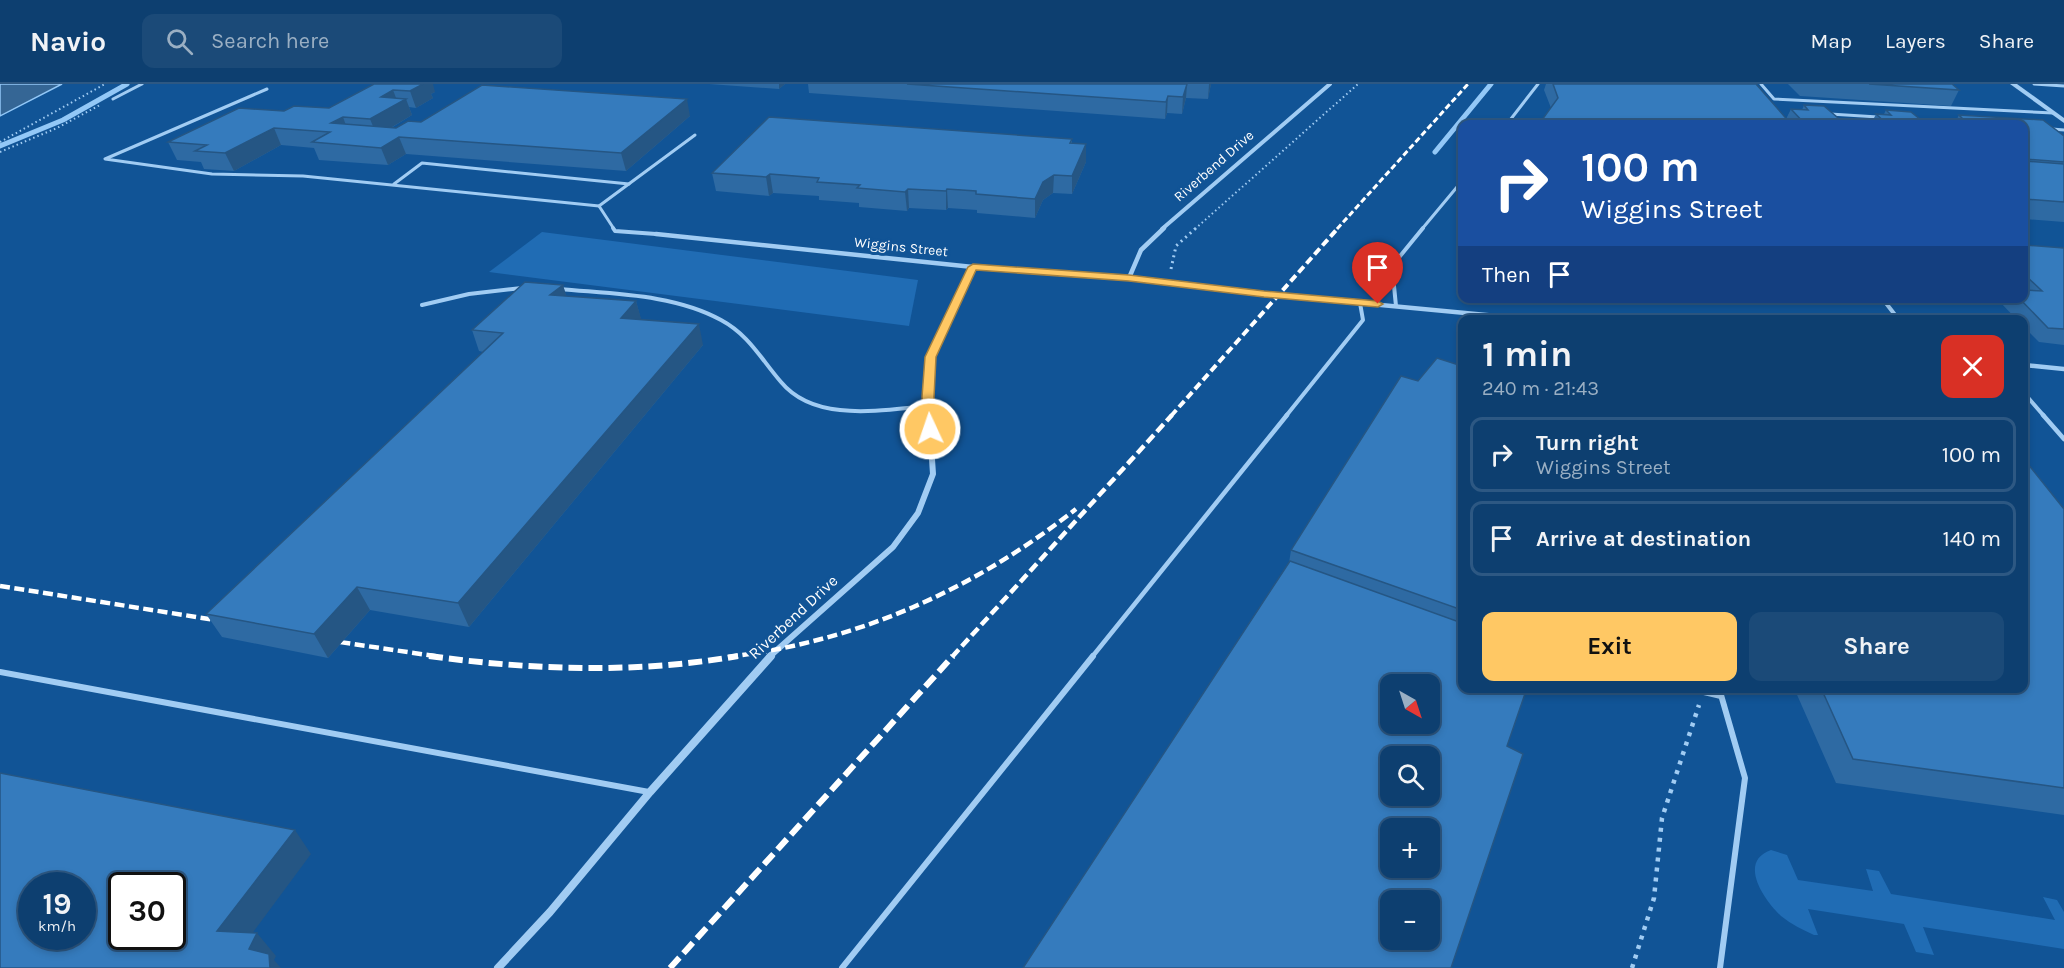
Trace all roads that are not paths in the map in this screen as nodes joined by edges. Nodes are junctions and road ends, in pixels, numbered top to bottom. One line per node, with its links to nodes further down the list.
1 (142, 84): 9 (lane)
2 (1330, 84): 26 (street, Riverbend Drive)
3 (1538, 84): 14 (lane)
4 (1761, 84): 10 (lane)
5 (2013, 84): 10 (street)
6 (2034, 84): 7 (lane)
7 (2064, 86)
8 (267, 89): 21 (lane)
9 (113, 99)
10 (2053, 113): 16 (street)
11 (1827, 114): 12 (lane)
12 (1884, 118)
13 (1906, 119): 15 (lane)
14 (1510, 120)
15 (1920, 120)
16 (2064, 122)
17 (2042, 128): 18 (lane)
18 (2064, 130)
19 (695, 135): 20 (lane)
20 (629, 184): 21 (lane); 23 (lane)
21 (393, 185): 23 (lane)
22 (1458, 186): 32 (lane)
23 (599, 206): 24 (lane)
24 (656, 234): 25 (street, Wiggins Street)
25 (973, 267): 26 (street, Wiggins Street); 38 (street, Riverbend Drive)
26 (1129, 278): 29 (street, Wiggins Street)
27 (531, 288): 31 (lane)
28 (554, 289): 38 (lane)
29 (1360, 303): 32 (street, Wiggins Street); 44 (lane)
30 (1886, 303): 34 (lane)
31 (422, 305)
32 (1396, 306): 33 (street, Wiggins Street)
33 (1487, 315)
34 (1895, 315)
35 (2028, 365): 36 (street)
36 (2064, 369)
37 (2028, 398): 39 (lane)
38 (928, 406): 42 (street, Riverbend Drive)
39 (2064, 439)
40 (0, 672): 42 (lane)
41 (1720, 693): 45 (lane)
42 (650, 792): 43 (street, Riverbend Drive)
43 (498, 968)
44 (842, 968)
45 (1720, 968)

